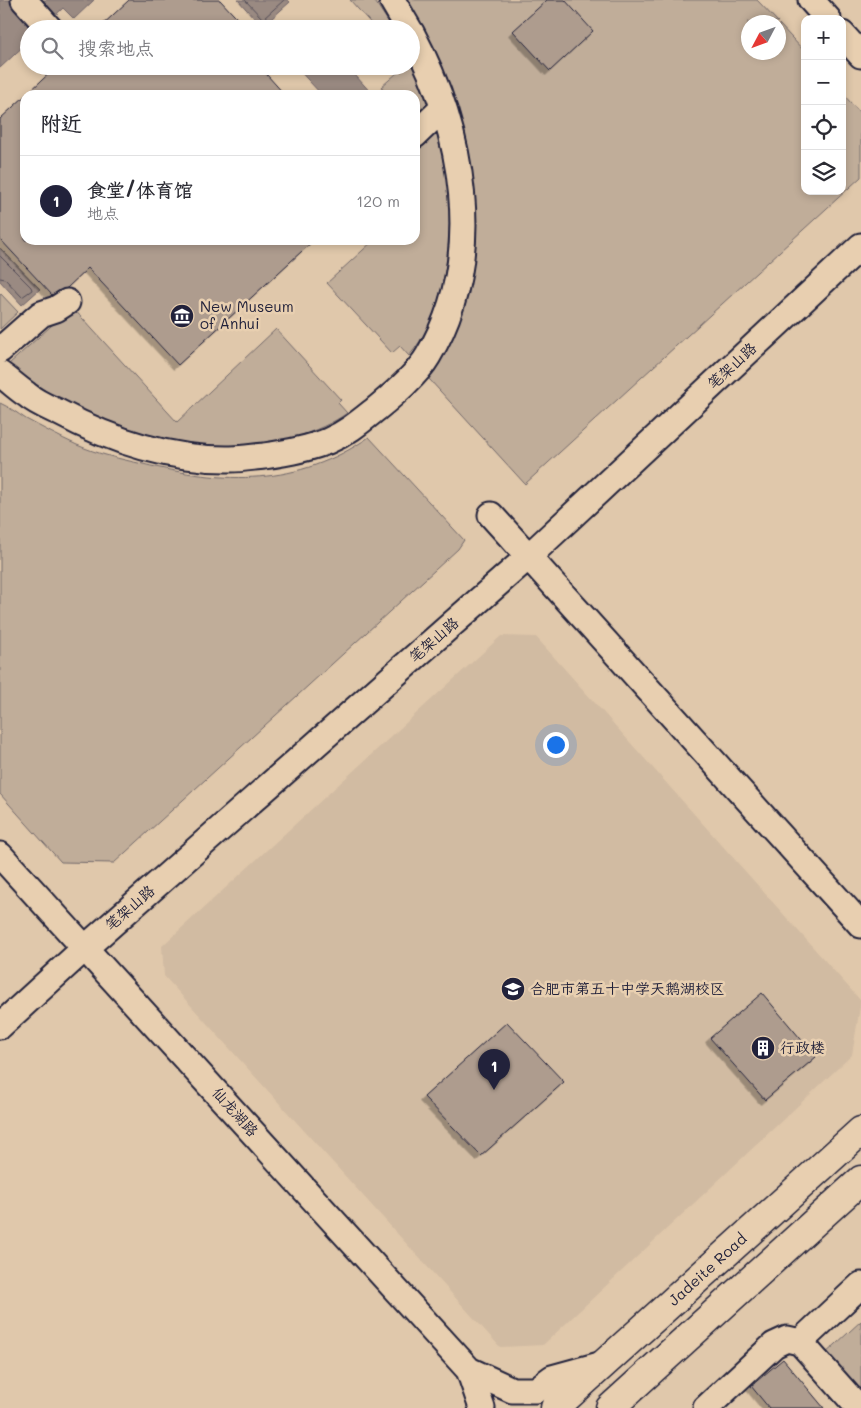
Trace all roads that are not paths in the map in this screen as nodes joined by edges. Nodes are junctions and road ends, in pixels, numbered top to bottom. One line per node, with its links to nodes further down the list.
1 (24, 0): 5 (street)
2 (392, 0): 6 (street)
3 (811, 0): 4 (street)
4 (824, 15)
5 (42, 20)
6 (404, 20)
7 (846, 38): 9 (street)
8 (420, 49): 10 (street)
9 (861, 55)
10 (443, 108): 11 (street); 15 (street)
11 (420, 130)
12 (861, 246): 17 (street, 笔架山路)
13 (67, 302): 14 (street)
14 (0, 350)
15 (0, 374)
16 (492, 515): 17 (street)
17 (528, 557): 19 (street); 20 (street, 笔架山路)
18 (0, 855): 20 (street, 仙龙湖路)
19 (861, 925)
20 (85, 948): 21 (street, 笔架山路); 27 (street, 仙龙湖路)
21 (0, 1026)
22 (861, 1131): 26 (main road, Jadeite Road)
23 (861, 1180): 30 (main road)
24 (861, 1285): 25 (street)
25 (800, 1342): 31 (street); 32 (street)
26 (604, 1364): 27 (street); 29 (main road, Jadeite Road)
27 (469, 1370): 28 (street)
28 (482, 1408)
29 (555, 1408)
30 (610, 1408)
31 (706, 1408)
32 (858, 1408)

